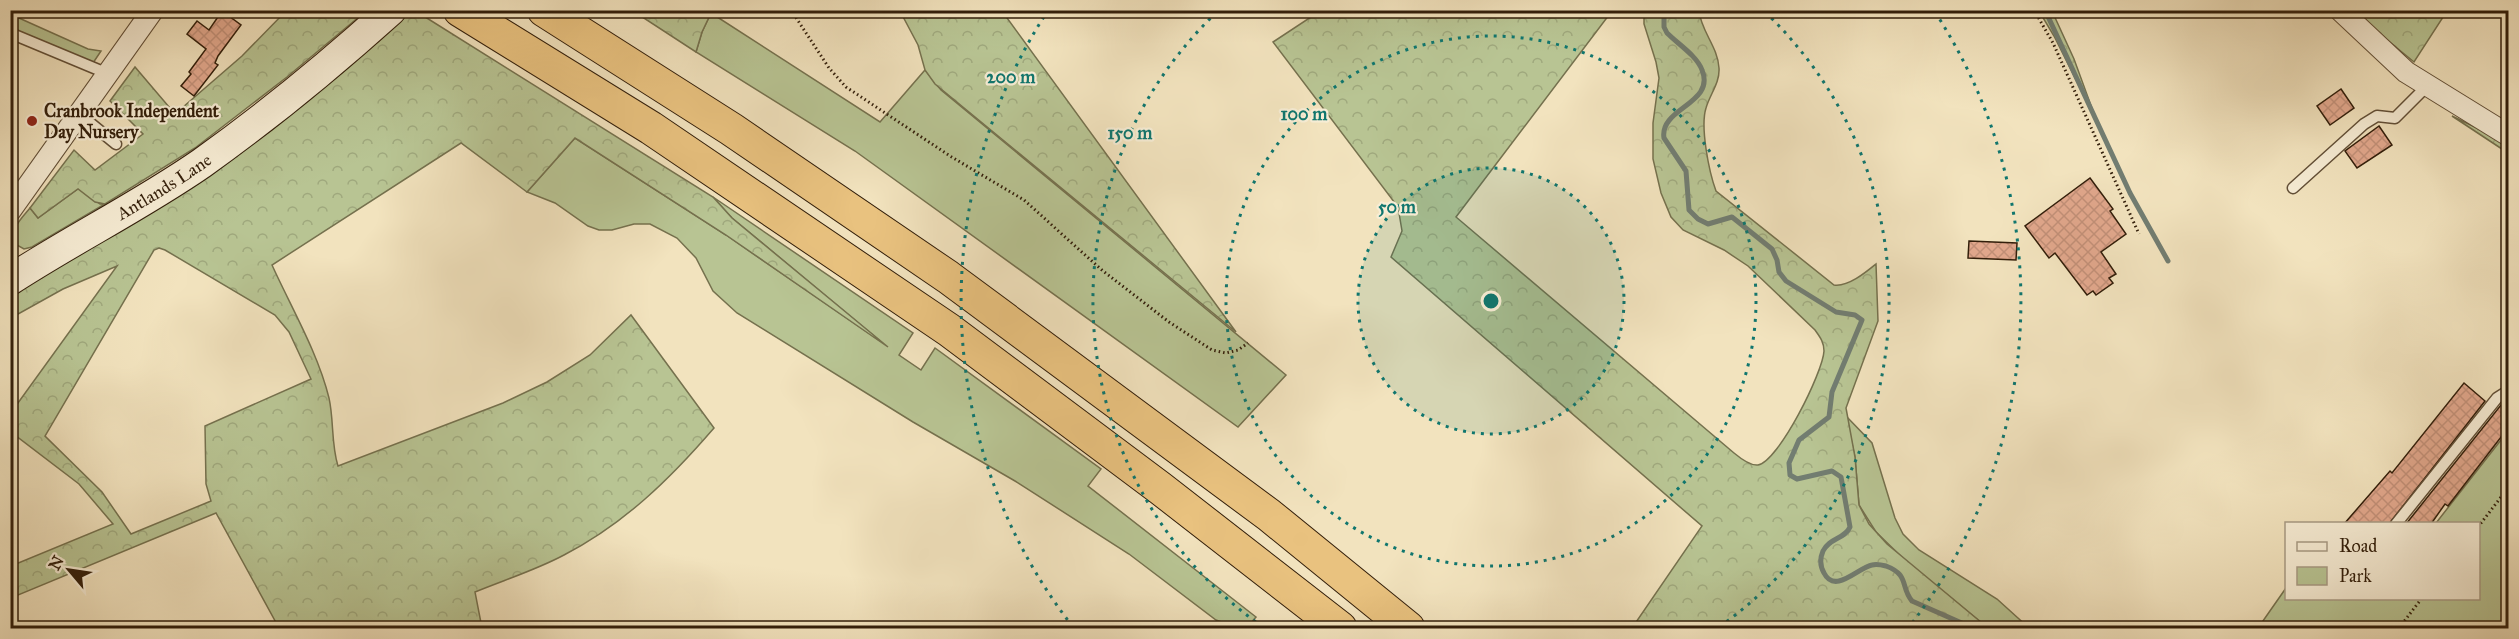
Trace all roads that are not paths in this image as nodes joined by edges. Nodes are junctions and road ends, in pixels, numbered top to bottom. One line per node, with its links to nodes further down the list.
1 (153, 10): 7 (street)
2 (391, 10): 14 (main road, Antlands Lane)
3 (460, 10): 17 (highway)
4 (544, 10): 18 (highway)
5 (2340, 10): 8 (street)
6 (10, 33): 7 (lane)
7 (106, 74): 9 (street)
8 (2427, 86): 10 (street); 12 (lane)
9 (78, 113): 11 (lane); 13 (street)
10 (2508, 135)
11 (116, 144)
12 (2293, 188)
13 (10, 211)
14 (11, 278)
15 (2508, 391): 16 (lane)
16 (2398, 522)
17 (1340, 628)
18 (1408, 628)

